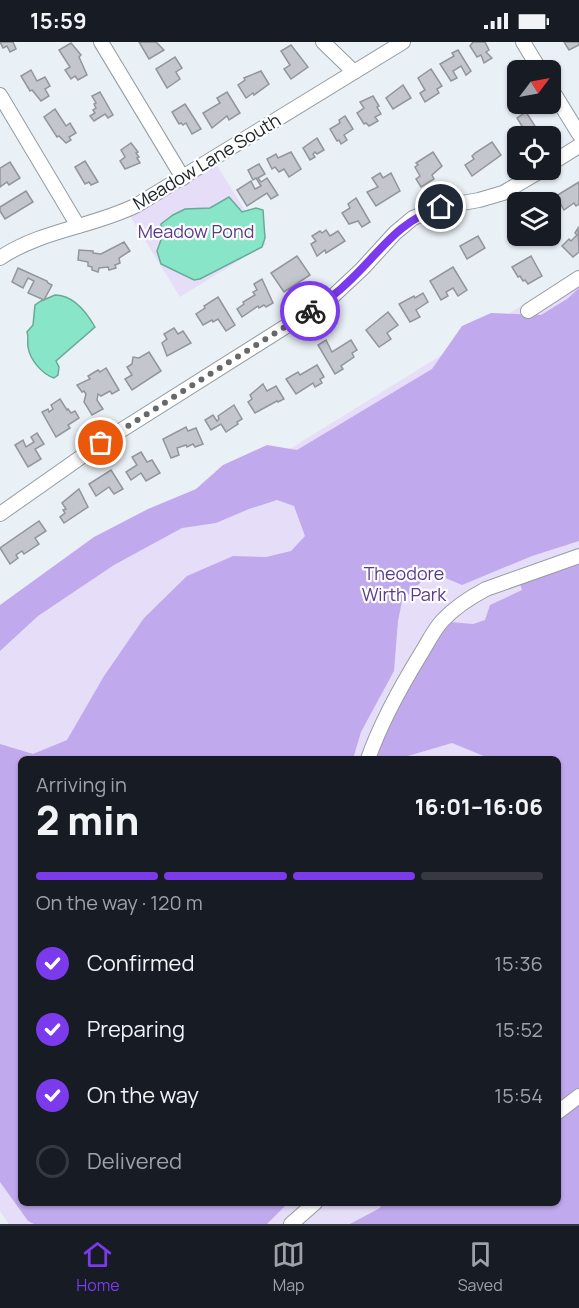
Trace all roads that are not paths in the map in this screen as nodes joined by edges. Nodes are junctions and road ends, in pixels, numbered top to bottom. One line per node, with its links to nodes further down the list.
1 (101, 42): 12 (street)
2 (323, 42): 6 (street)
3 (403, 42): 6 (street, Meadow Lane South)
4 (523, 42): 5 (street)
5 (534, 60)
6 (354, 72): 12 (street, Meadow Lane South)
7 (0, 96): 14 (street)
8 (561, 105): 9 (street)
9 (579, 134)
10 (579, 146): 11 (street)
11 (561, 157)
12 (183, 178): 14 (street, Meadow Lane South)
13 (525, 180): 18 (street)
14 (78, 226): 15 (street, Meadow Lane South)
15 (0, 258)
16 (579, 278): 17 (street)
17 (528, 311)
18 (0, 514)
19 (579, 556): 20 (street)
20 (369, 756)
21 (579, 1096): 22 (street)
22 (561, 1110)
23 (312, 1206): 24 (street)
24 (291, 1224)

